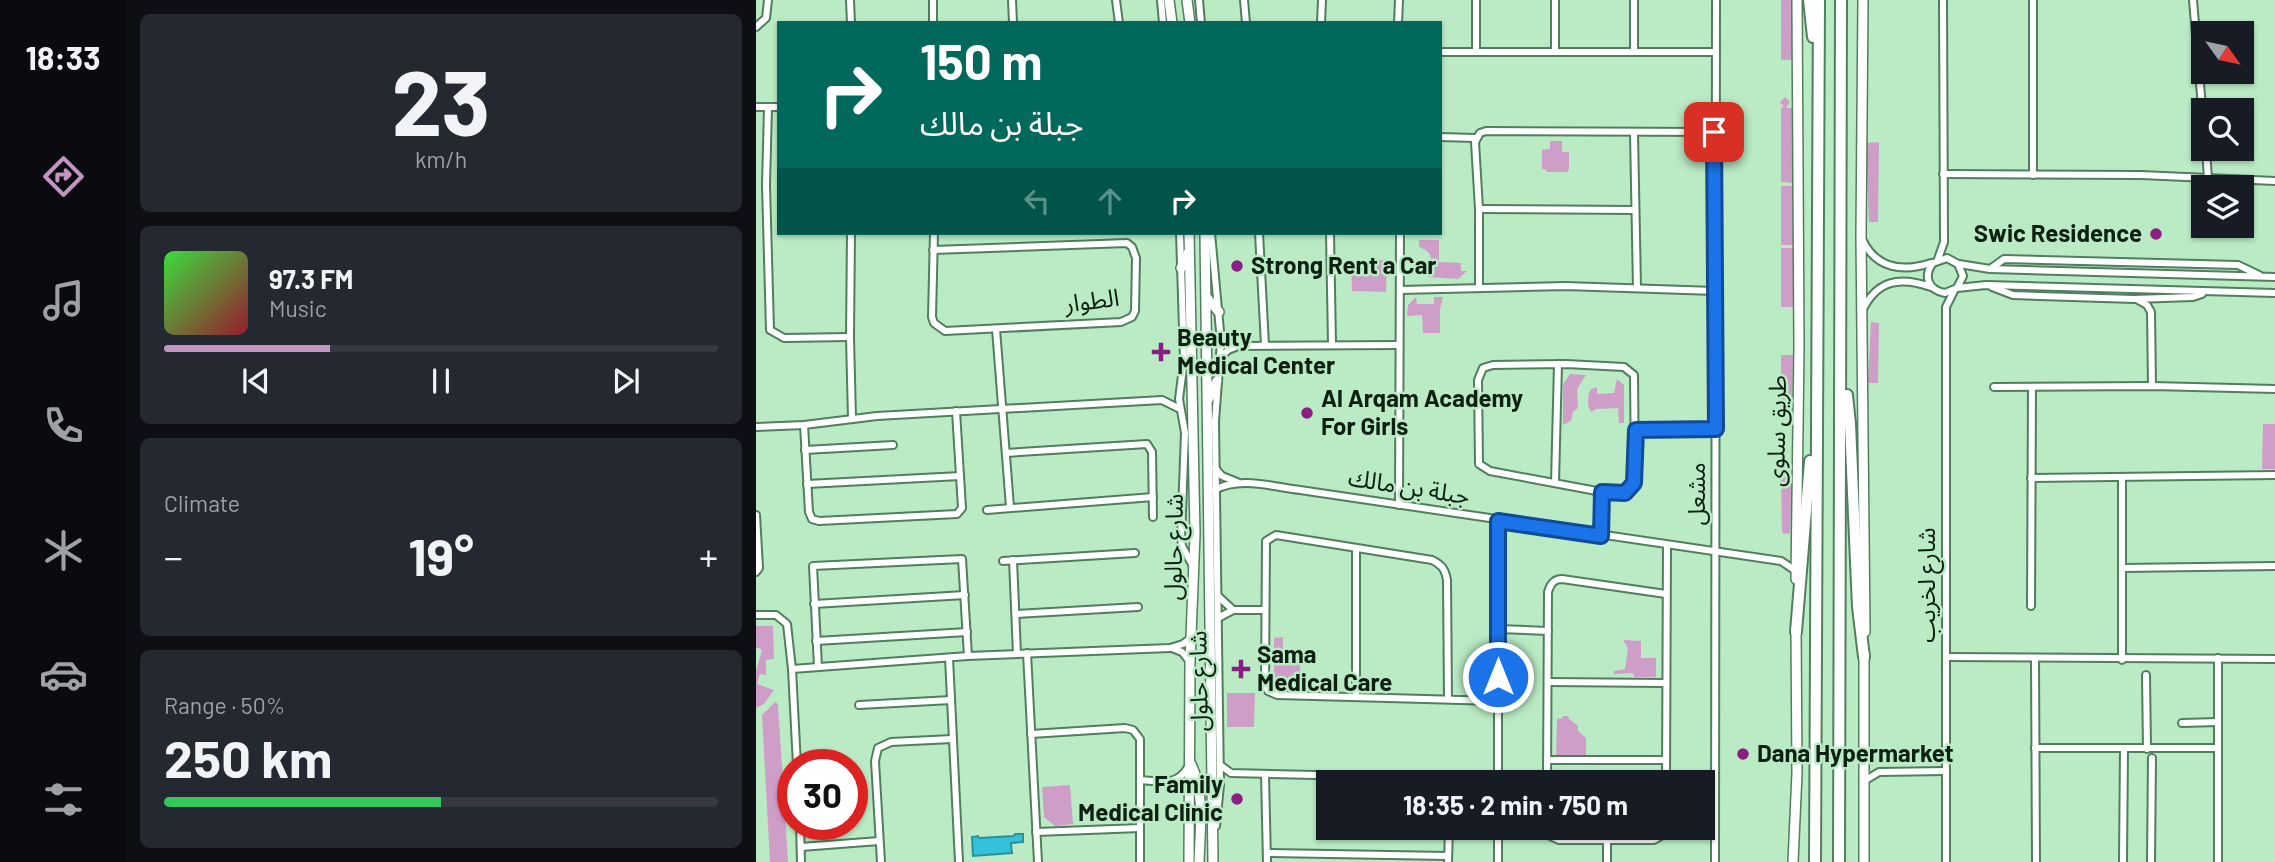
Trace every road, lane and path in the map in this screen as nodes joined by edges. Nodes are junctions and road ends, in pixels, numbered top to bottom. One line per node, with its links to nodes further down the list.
1 (768, 0): 37 (street)
2 (850, 0): 26 (street)
3 (933, 0): 27 (street)
4 (1012, 0): 28 (street)
5 (1116, 0): 29 (street)
6 (1161, 0): 30 (street)
7 (1169, 0): 31 (main road)
8 (1199, 0): 33 (street)
9 (1244, 0): 34 (street)
10 (1322, 0): 35 (street)
11 (1399, 0): 36 (street)
12 (1476, 0): 40 (street)
13 (1555, 0): 41 (street)
14 (1634, 0): 38 (street)
15 (1716, 0): 42 (street, مشعل)
16 (1797, 0): 145 (main road, طريق سلوى)
17 (1809, 0): 43 (highway)
18 (1818, 0): 43 (highway, طريق سلوى)
19 (1863, 0): 70 (main road)
20 (1943, 0): 52 (street)
21 (2033, 0): 53 (street)
22 (2185, 0): 23 (street)
23 (2193, 0): 44 (street)
24 (1187, 1): 32 (main road)
25 (1842, 3): 101 (highway)
26 (851, 21)
27 (933, 21)
28 (1013, 21)
29 (1119, 21)
30 (1163, 21)
31 (1172, 21)
32 (1190, 21)
33 (1201, 21)
34 (1246, 21)
35 (1321, 21)
36 (1398, 21)
37 (756, 27)
38 (1634, 51): 41 (street); 42 (street)
39 (1442, 52): 40 (street)
40 (1476, 52): 41 (street)
41 (1555, 52)
42 (1716, 52): 48 (street, مشعل)
43 (1818, 78): 114 (highway, طريق سلوى)
44 (2201, 98)
45 (756, 107): 46 (street)
46 (768, 107): 47 (street); 57 (street)
47 (777, 107)
48 (1714, 132): 49 (street); 84 (street, مشعل)
49 (1634, 133): 51 (street); 60 (street)
50 (1442, 137): 51 (street)
51 (1475, 138): 59 (street)
52 (1943, 174): 53 (street); 71 (street)
53 (2033, 175): 54 (street)
54 (2191, 178)
55 (2254, 180): 56 (street)
56 (2275, 181)
57 (766, 185): 58 (street); 95 (street)
58 (756, 186)
59 (1479, 209): 60 (street); 79 (street)
60 (1635, 211): 80 (street)
61 (851, 235): 95 (street)
62 (933, 235): 73 (street, الطوار)
63 (1180, 235): 76 (street)
64 (1189, 235): 72 (main road, شارع حالول)
65 (1205, 235): 87 (main road, شارع حالول)
66 (1211, 235): 91 (street, شارع حلول)
67 (1259, 235): 98 (street)
68 (1330, 235): 97 (street)
69 (1400, 235): 83 (street)
70 (1861, 236): 74 (street); 93 (main road)
71 (1944, 242): 74 (street); 75 (street)
72 (1190, 248): 76 (main road); 152 (main road, شارع حالول)
73 (933, 250): 94 (street, الطوار); 94 (street, الطوار)
74 (1935, 261): 75 (street); 81 (street)
75 (1955, 261): 77 (street); 82 (street)
76 (1181, 268): 106 (street)
77 (2275, 277)
78 (1986, 285): 82 (street); 85 (street); 88 (street)
79 (1479, 288): 80 (street); 83 (street)
80 (1637, 288): 84 (street)
81 (1933, 289): 82 (street); 90 (street); 93 (street)
82 (1956, 289): 90 (street, شارع لخريب)
83 (1400, 290): 99 (street)
84 (1715, 291): 119 (street, مشعل)
85 (2208, 292): 86 (street); 89 (street)
86 (2275, 293)
87 (1207, 298): 91 (main road); 110 (main road, شارع حالول)
88 (2134, 299): 89 (street); 92 (street)
89 (2166, 299): 92 (street)
90 (1946, 307): 179 (street, شارع لخريب)
91 (1219, 312): 96 (street, شارع حلول)
92 (2151, 312): 105 (street)
93 (1861, 313): 178 (main road)
94 (996, 329): 112 (street)
95 (849, 337): 116 (street)
96 (1220, 338): 100 (street); 102 (street, شارع حلول)
97 (1332, 344): 98 (street); 99 (street)
98 (1265, 345): 100 (street)
99 (1399, 345): 135 (street)
100 (1238, 346): 102 (street)
101 (1841, 354): 178 (highway); 246 (highway)
102 (1220, 358): 104 (street, شارع حلول)
103 (1558, 364): 120 (street); 130 (street); 130 (street)
104 (1217, 381): 110 (main road); 124 (street, شارع حلول)
105 (2152, 386): 108 (street); 109 (street)
106 (1180, 387): 111 (street); 113 (street)
107 (1994, 387): 108 (street)
108 (2032, 387): 128 (street)
109 (2275, 389)
110 (1208, 399): 155 (main road, شارع حالول)
111 (1162, 400): 112 (street); 113 (street)
112 (1003, 408): 115 (street); 123 (street)
113 (1180, 409): 152 (street)
114 (1817, 410): 170 (highway); 245 (highway, طريق سلوى)
115 (956, 411): 116 (street); 126 (street)
116 (852, 419): 117 (street)
117 (804, 425): 118 (street); 122 (street)
118 (756, 427)
119 (1716, 429): 120 (street); 144 (street, مشعل)
120 (1636, 430): 133 (street)
121 (893, 444): 122 (street)
122 (805, 450): 131 (street)
123 (1006, 453): 134 (street); 136 (street)
124 (1215, 468): 129 (street, جبلة بن مالك); 132 (street, شارع حلول)
125 (2275, 475): 127 (street)
126 (960, 476): 131 (street); 131 (street)
127 (2122, 477): 128 (street); 151 (street)
128 (2031, 478): 160 (street)
129 (1238, 483): 132 (street, جبلة بن مالك); 135 (street, جبلة بن مالك)
130 (1555, 483): 133 (street)
131 (807, 484)
132 (1215, 490): 156 (street, شارع حلول)
133 (1602, 492): 141 (street)
134 (1153, 498): 136 (street); 139 (street)
135 (1399, 505): 140 (street, جبلة بن مالك)
136 (1010, 507): 137 (street)
137 (986, 510)
138 (756, 515): 154 (street)
139 (1153, 517)
140 (1498, 521): 141 (street, جبلة بن مالك); 167 (street)
141 (1601, 536): 142 (street, جبلة بن مالك)
142 (1667, 545): 144 (street, جبلة بن مالك); 157 (street)
143 (1356, 548): 163 (street); 190 (street); 191 (street)
144 (1716, 551): 149 (street, جبلة بن مالك); 243 (street, مشعل)
145 (1796, 551): 149 (street); 153 (main road, طريق سلوى)
146 (1135, 553): 147 (street)
147 (1013, 560): 148 (street); 164 (street)
148 (1003, 561)
149 (1781, 561): 153 (street, جبلة بن مالك)
150 (2275, 566): 151 (street)
151 (2122, 568): 183 (street)
152 (1194, 569): 171 (main road, شارع حالول)
153 (1796, 571): 170 (main road, طريق سلوى)
154 (756, 572)
155 (1210, 577): 156 (main road); 223 (main road, شارع حالول)
156 (1218, 591): 162 (street); 166 (street, شارع حلول)
157 (1666, 594): 168 (street); 189 (street)
158 (965, 595): 159 (street); 159 (street); 169 (street)
159 (814, 604): 172 (street)
160 (2031, 606)
161 (1138, 607): 164 (street)
162 (1233, 610): 163 (street); 166 (street)
163 (1264, 610): 190 (street)
164 (1016, 614): 175 (street)
165 (756, 615): 186 (street)
166 (1218, 618): 209 (street, شارع حلول)
167 (1498, 629): 168 (street); 193 (street)
168 (1548, 631): 188 (street)
169 (967, 632): 172 (street); 176 (street)
170 (1796, 632): 244 (main road, طريق سلوى)
171 (1191, 638): 173 (street); 184 (main road, شارع حالول)
172 (816, 641): 185 (street)
173 (1170, 648): 174 (street); 184 (street)
174 (1027, 653): 175 (street); 197 (street)
175 (1017, 654): 176 (street)
176 (968, 656): 177 (street)
177 (949, 657): 185 (street); 192 (street)
178 (1864, 657): 207 (main road)
179 (1946, 657): 181 (street); 213 (street, شارع لخريب)
180 (2218, 657): 182 (street); 183 (street); 195 (street)
181 (2035, 659): 183 (street); 199 (street)
182 (2275, 659)
183 (2122, 660)
184 (1190, 662): 208 (main road, شارع حالول)
185 (818, 667): 186 (street)
186 (792, 668): 201 (street)
187 (2146, 675): 203 (street)
188 (1548, 682): 189 (street); 205 (street)
189 (1665, 683): 206 (street)
190 (1356, 697): 191 (street)
191 (1448, 699): 193 (street)
192 (951, 700): 194 (street); 198 (street)
193 (1498, 701): 210 (street)
194 (859, 705)
195 (2218, 722): 196 (street); 200 (street)
196 (2182, 723)
197 (1031, 734): 218 (street); 222 (street)
198 (952, 739): 228 (street); 234 (street)
199 (2035, 748): 202 (street); 249 (street)
200 (2218, 748): 203 (street); 252 (street)
201 (796, 749)
202 (2124, 749): 203 (street); 250 (street)
203 (2147, 749)
204 (2152, 758): 251 (street)
205 (1547, 760): 206 (street); 211 (street)
206 (1666, 760): 212 (street)
207 (1864, 760): 214 (street); 219 (main road)
208 (1190, 762): 218 (street); 237 (main road, شارع حالول); 238 (main road)
209 (1219, 763): 215 (street); 220 (street, شارع حلول)
210 (1498, 770)
211 (1547, 770)
212 (1666, 770)
213 (1945, 771): 214 (street); 248 (street, شارع لخريب)
214 (1879, 772): 219 (street)
215 (1231, 774): 216 (street); 220 (street)
216 (1265, 774): 217 (street); 230 (street)
217 (1316, 776)
218 (1141, 780): 221 (street)
219 (1864, 781): 247 (main road)
220 (1220, 785): 223 (street, شارع حلول)
221 (1140, 828): 222 (street); 236 (street)
222 (1036, 832): 235 (street)
223 (1214, 835): 239 (main road, شارع حالول)
224 (801, 840): 229 (street)
225 (1449, 840): 231 (street)
226 (1498, 840): 241 (street)
227 (1607, 840): 242 (street)
228 (879, 841): 229 (street); 233 (street)
229 (801, 847): 232 (street)
230 (1267, 853): 231 (street); 240 (street)
231 (1448, 859)
232 (801, 862)
233 (880, 862)
234 (959, 862)
235 (1038, 862)
236 (1140, 862)
237 (1189, 862)
238 (1199, 862)
239 (1213, 862)
240 (1267, 862)
241 (1498, 862)
242 (1607, 862)
243 (1716, 862)
244 (1793, 862)
245 (1815, 862)
246 (1839, 862)
247 (1864, 862)
248 (1945, 862)
249 (2036, 862)
250 (2123, 862)
251 (2151, 862)
252 (2218, 862)

